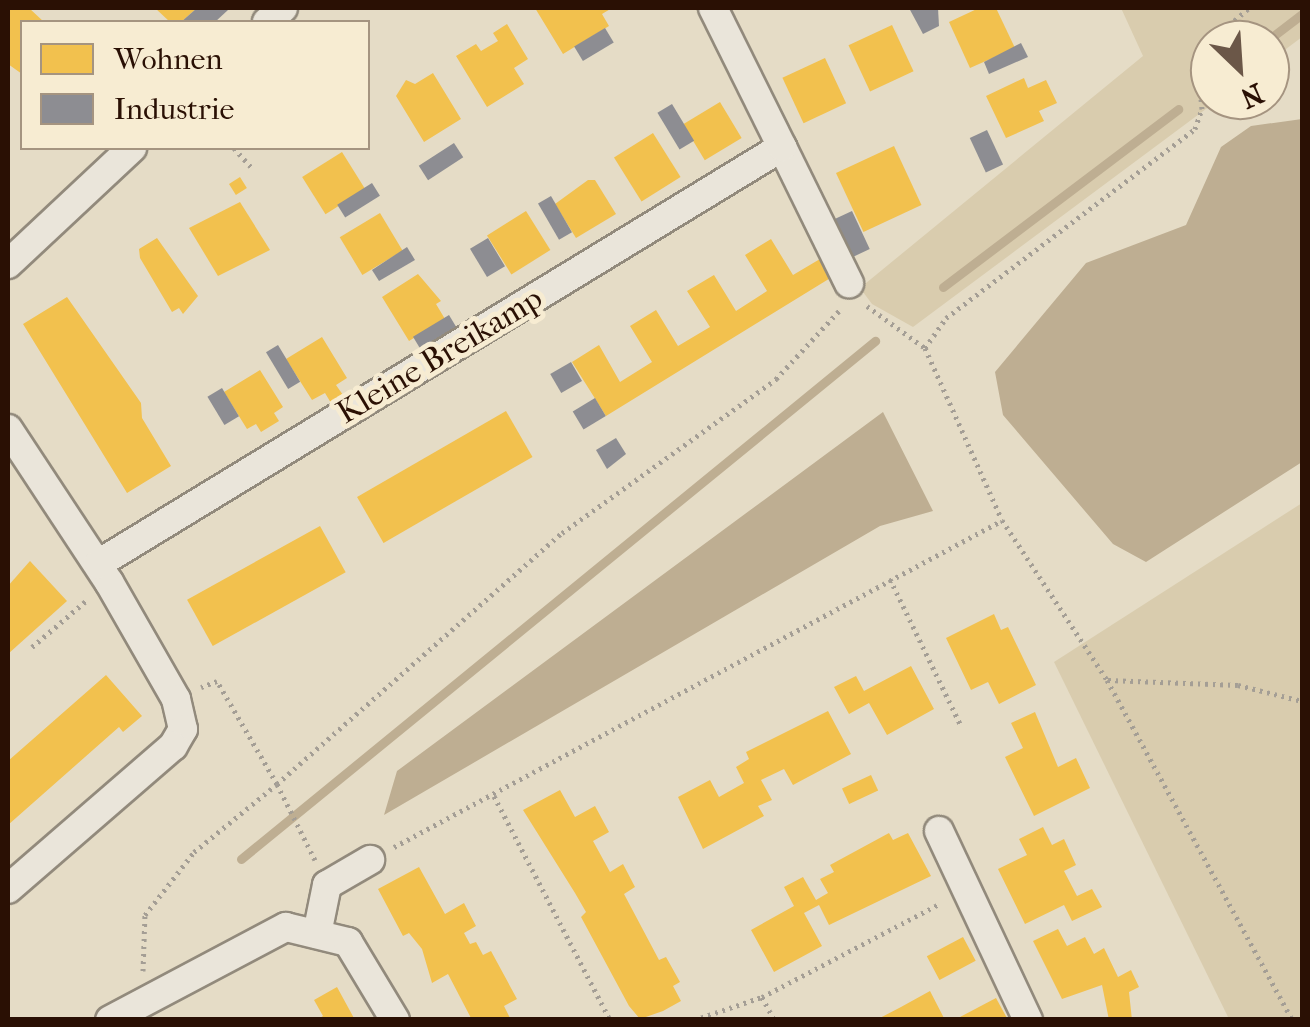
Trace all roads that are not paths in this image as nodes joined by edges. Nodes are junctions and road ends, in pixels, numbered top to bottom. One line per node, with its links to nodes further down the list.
1 (713, 8): 2 (street)
2 (782, 147): 5 (street); 7 (street, Kleine Breikamp)
3 (130, 150): 4 (street)
4 (8, 264)
5 (852, 296)
6 (8, 428): 7 (street)
7 (103, 574): 10 (street)
8 (940, 831): 14 (street)
9 (370, 860): 11 (street)
10 (8, 889)
11 (317, 934): 12 (street); 13 (street)
12 (110, 1020)
13 (395, 1020)
14 (1028, 1020)

